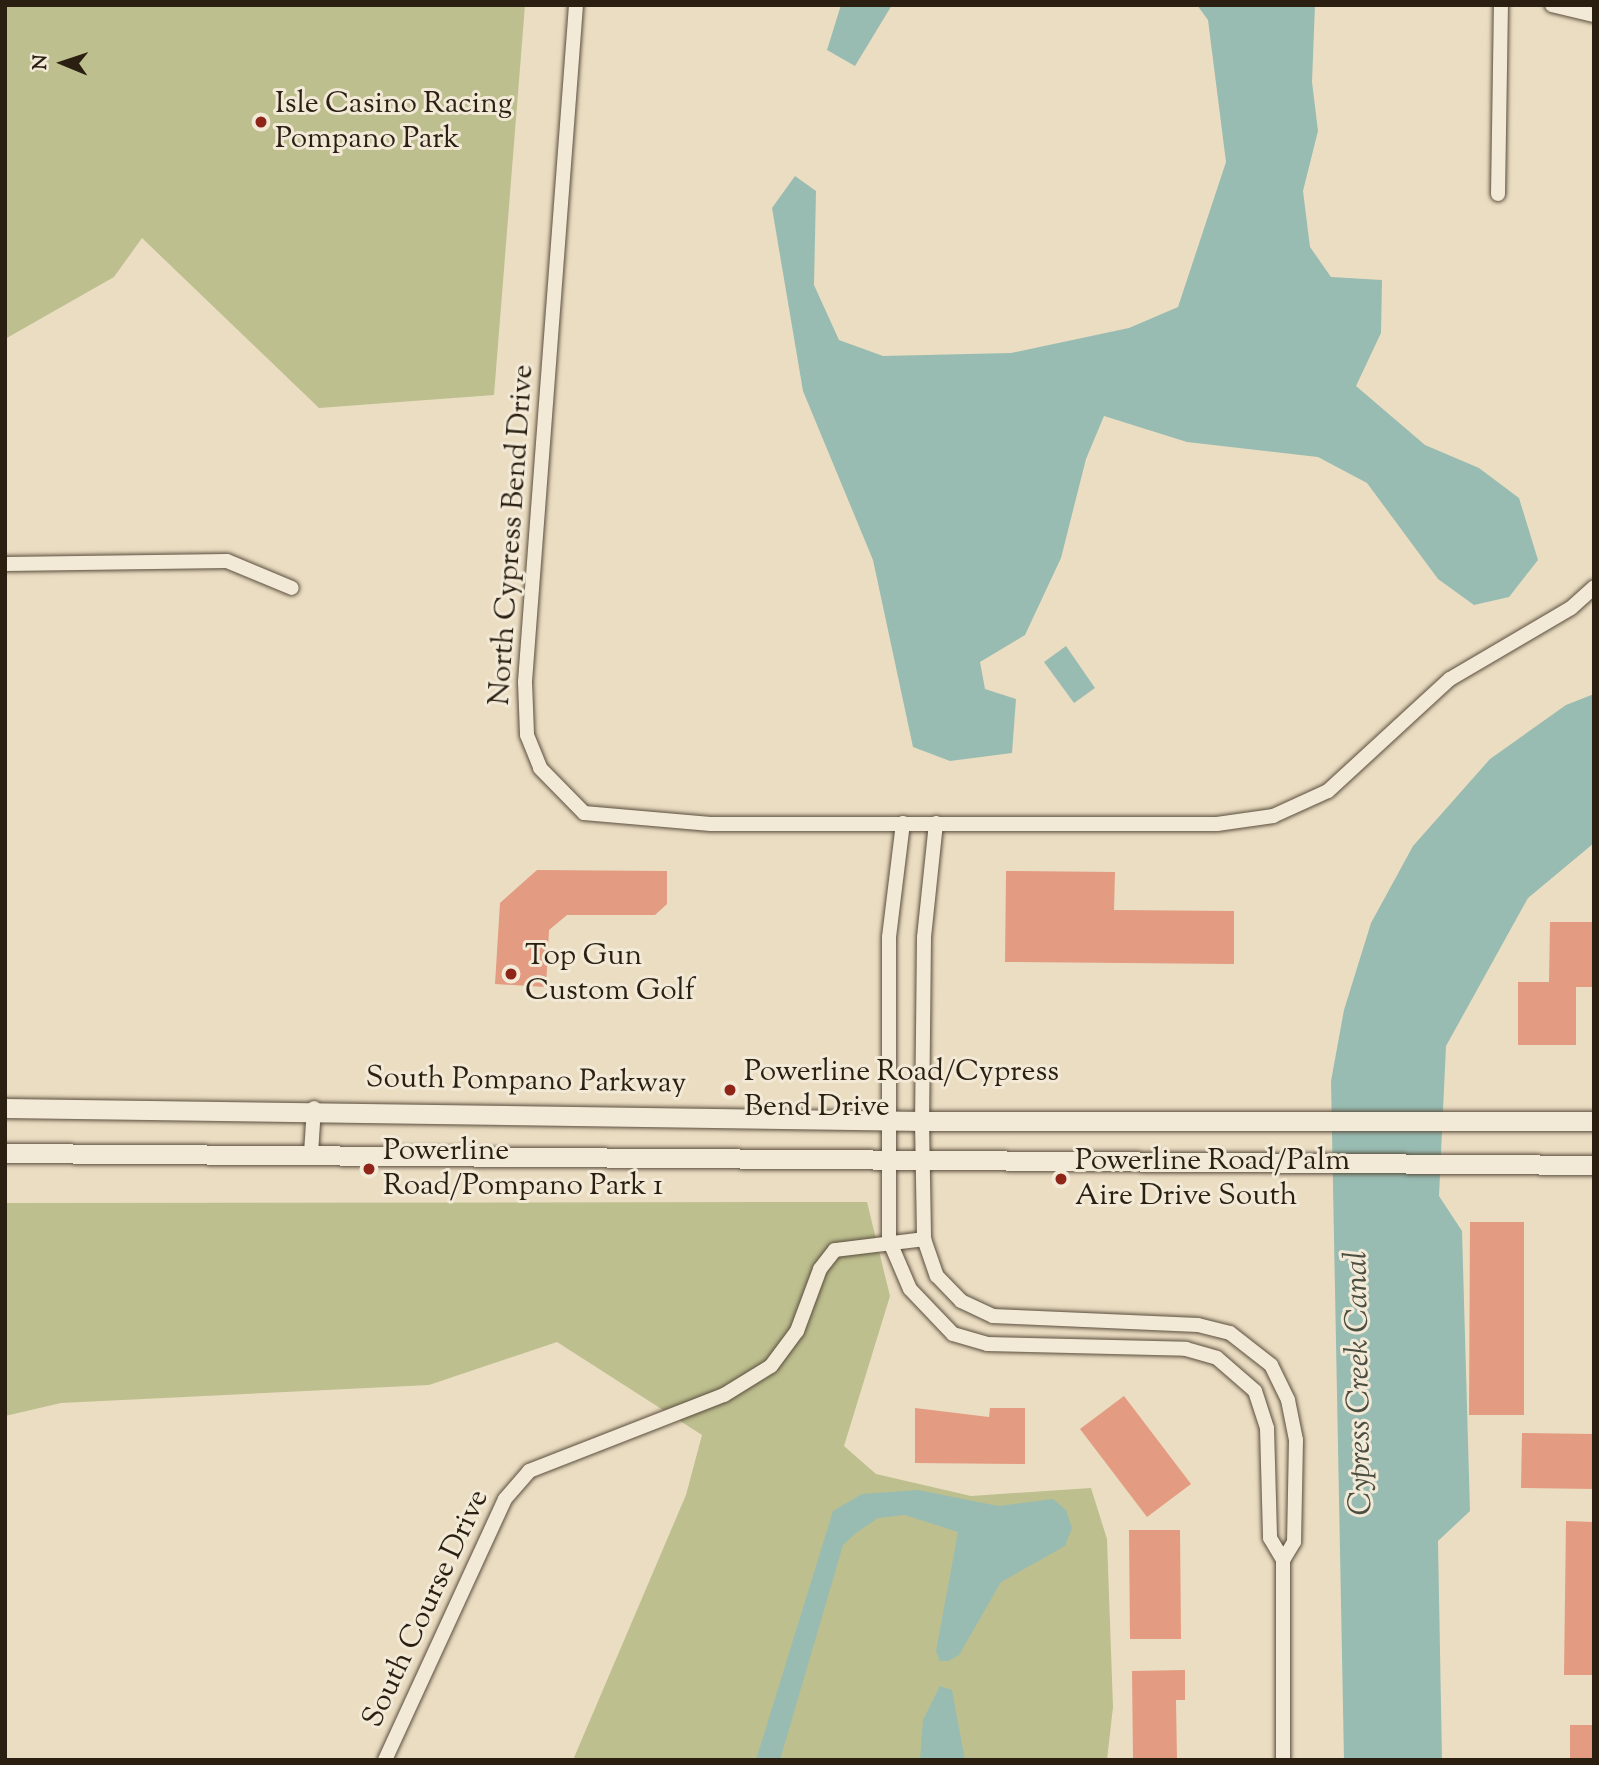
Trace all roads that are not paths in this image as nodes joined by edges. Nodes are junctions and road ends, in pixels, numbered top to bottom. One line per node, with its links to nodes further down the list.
1 (576, 5): 10 (street, North Cypress Bend Drive)
2 (1501, 5): 5 (street)
3 (1552, 5): 4 (street)
4 (1594, 15)
5 (1498, 194)
6 (5, 564): 8 (street)
7 (1594, 587): 9 (street, North Cypress Bend Drive)
8 (292, 588)
9 (936, 822): 10 (street, North Cypress Bend Drive); 14 (street)
10 (903, 823): 13 (street)
11 (5, 1108): 12 (main road, South Pompano Parkway)
12 (314, 1108): 13 (main road, South Pompano Parkway); 17 (street)
13 (884, 1121): 14 (main road, South Pompano Parkway); 18 (street)
14 (922, 1121): 15 (main road, South Pompano Parkway); 19 (street)
15 (1594, 1121)
16 (5, 1153): 17 (main road)
17 (311, 1153): 18 (main road)
18 (885, 1163): 19 (main road); 22 (street)
19 (922, 1164): 20 (main road); 21 (street)
20 (1594, 1165)
21 (924, 1239): 22 (street, South Course Drive); 23 (street)
22 (889, 1240): 23 (street); 24 (street, South Course Drive)
23 (1283, 1560): 25 (street)
24 (385, 1760)
25 (1283, 1760)

